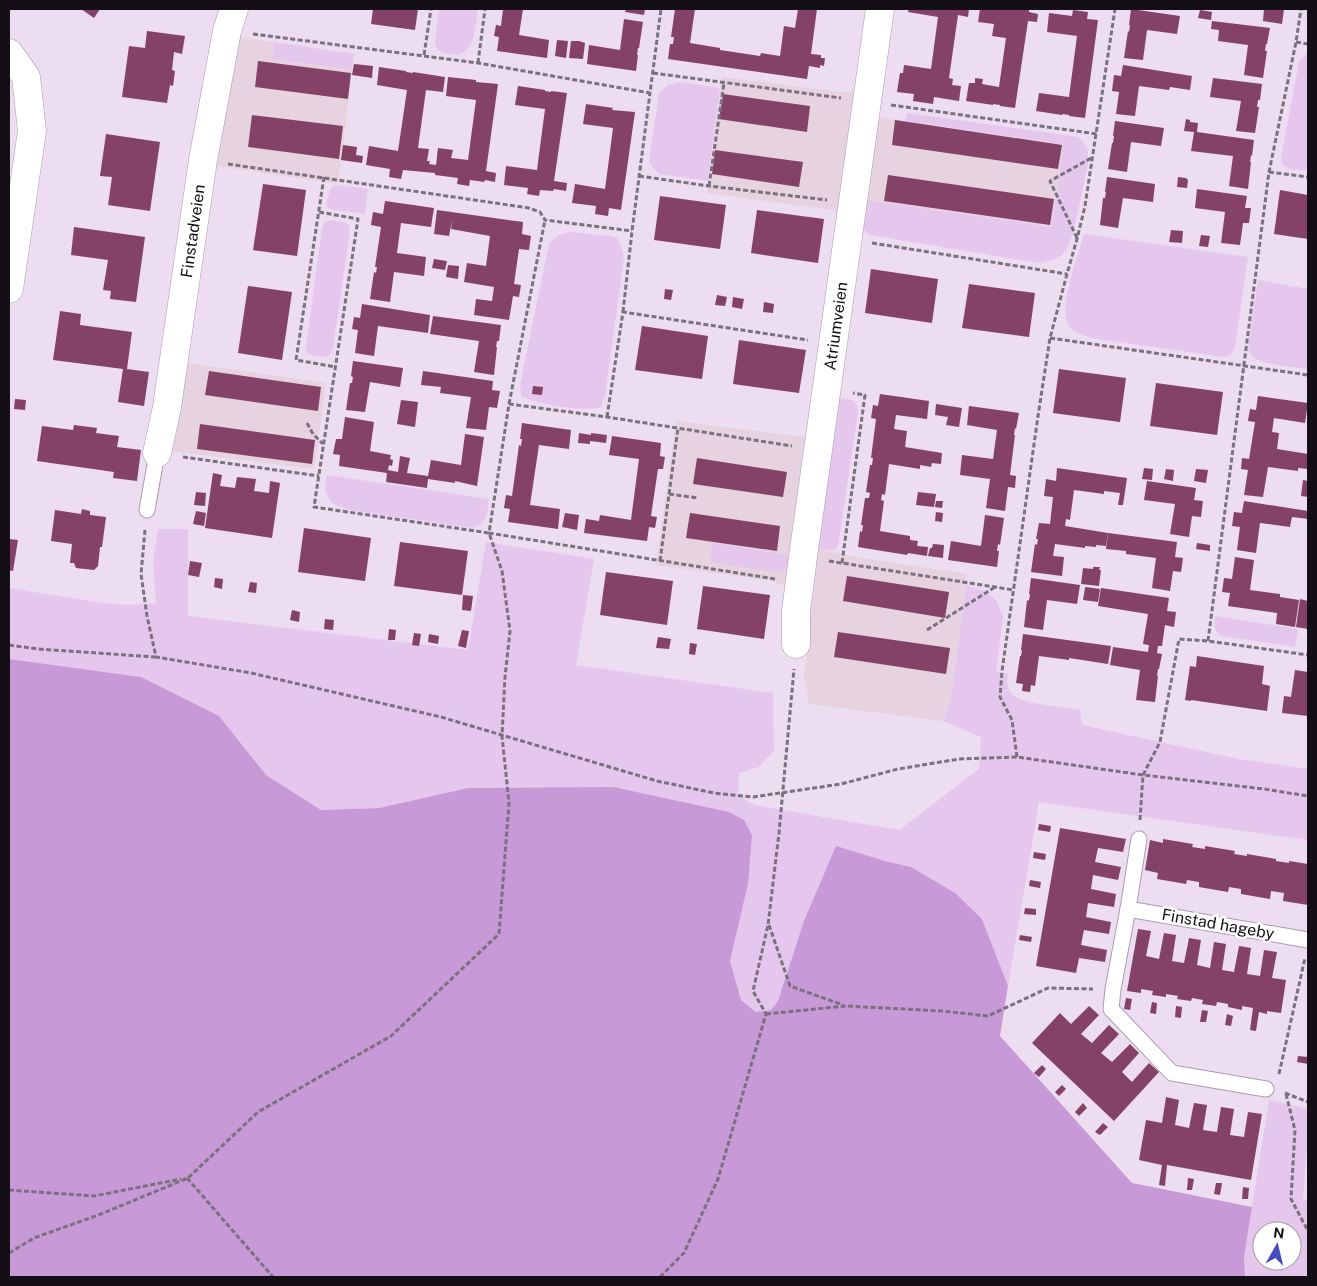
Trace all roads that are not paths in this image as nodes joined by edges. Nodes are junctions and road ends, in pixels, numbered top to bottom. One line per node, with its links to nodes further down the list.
1 (880, 9): 7 (street, Atriumveien)
2 (230, 20): 5 (street, Finstadveien)
3 (9, 54): 4 (street)
4 (9, 289)
5 (157, 453): 6 (lane)
6 (147, 510)
7 (796, 644)
8 (1139, 839): 9 (lane)
9 (1128, 909): 10 (lane, Finstad hageby); 11 (lane)
10 (1308, 940)
11 (1266, 1089)

